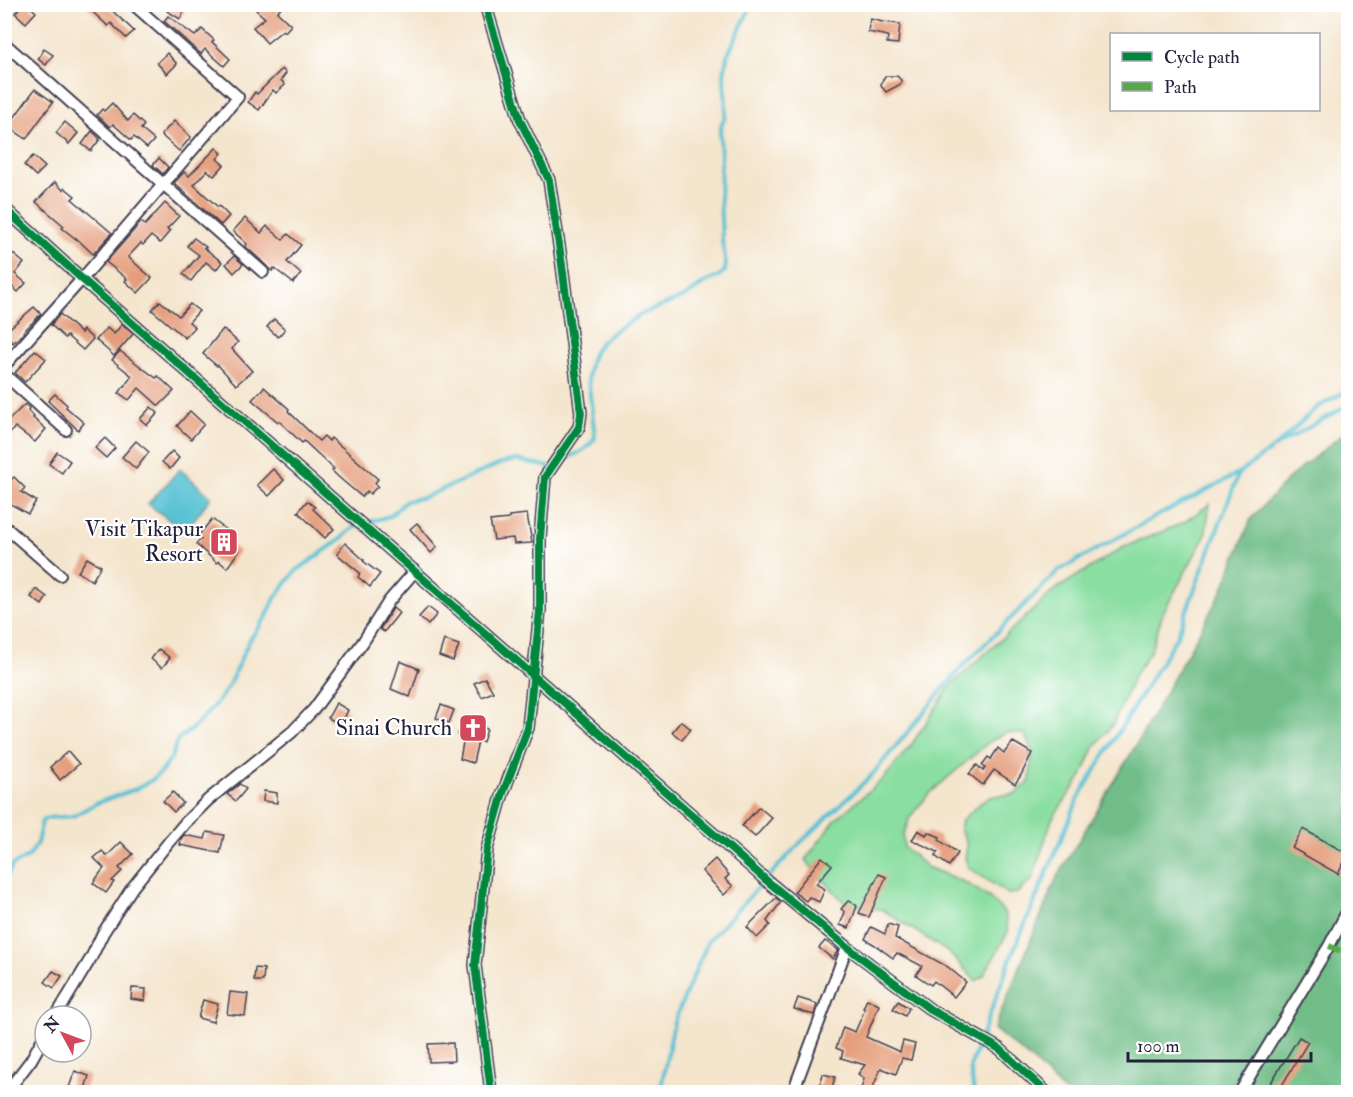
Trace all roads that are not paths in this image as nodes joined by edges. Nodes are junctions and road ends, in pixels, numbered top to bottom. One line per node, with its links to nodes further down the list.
1 (133, 4): 4 (street)
2 (484, 4): 14 (street)
3 (4, 43): 4 (street)
4 (163, 184): 6 (street); 7 (street)
5 (4, 208): 7 (street)
6 (263, 272)
7 (82, 279): 8 (street); 12 (street)
8 (4, 366)
9 (4, 374): 10 (street)
10 (66, 430)
11 (4, 526): 13 (street)
12 (415, 571): 14 (street); 17 (street)
13 (60, 575)
14 (534, 675): 16 (street); 20 (street)
15 (1348, 910): 23 (street)
16 (847, 947): 21 (street); 22 (street)
17 (63, 1004)
18 (33, 1056): 19 (street)
19 (9, 1092)
20 (491, 1092)
21 (793, 1092)
22 (1046, 1092)
23 (1240, 1092)

